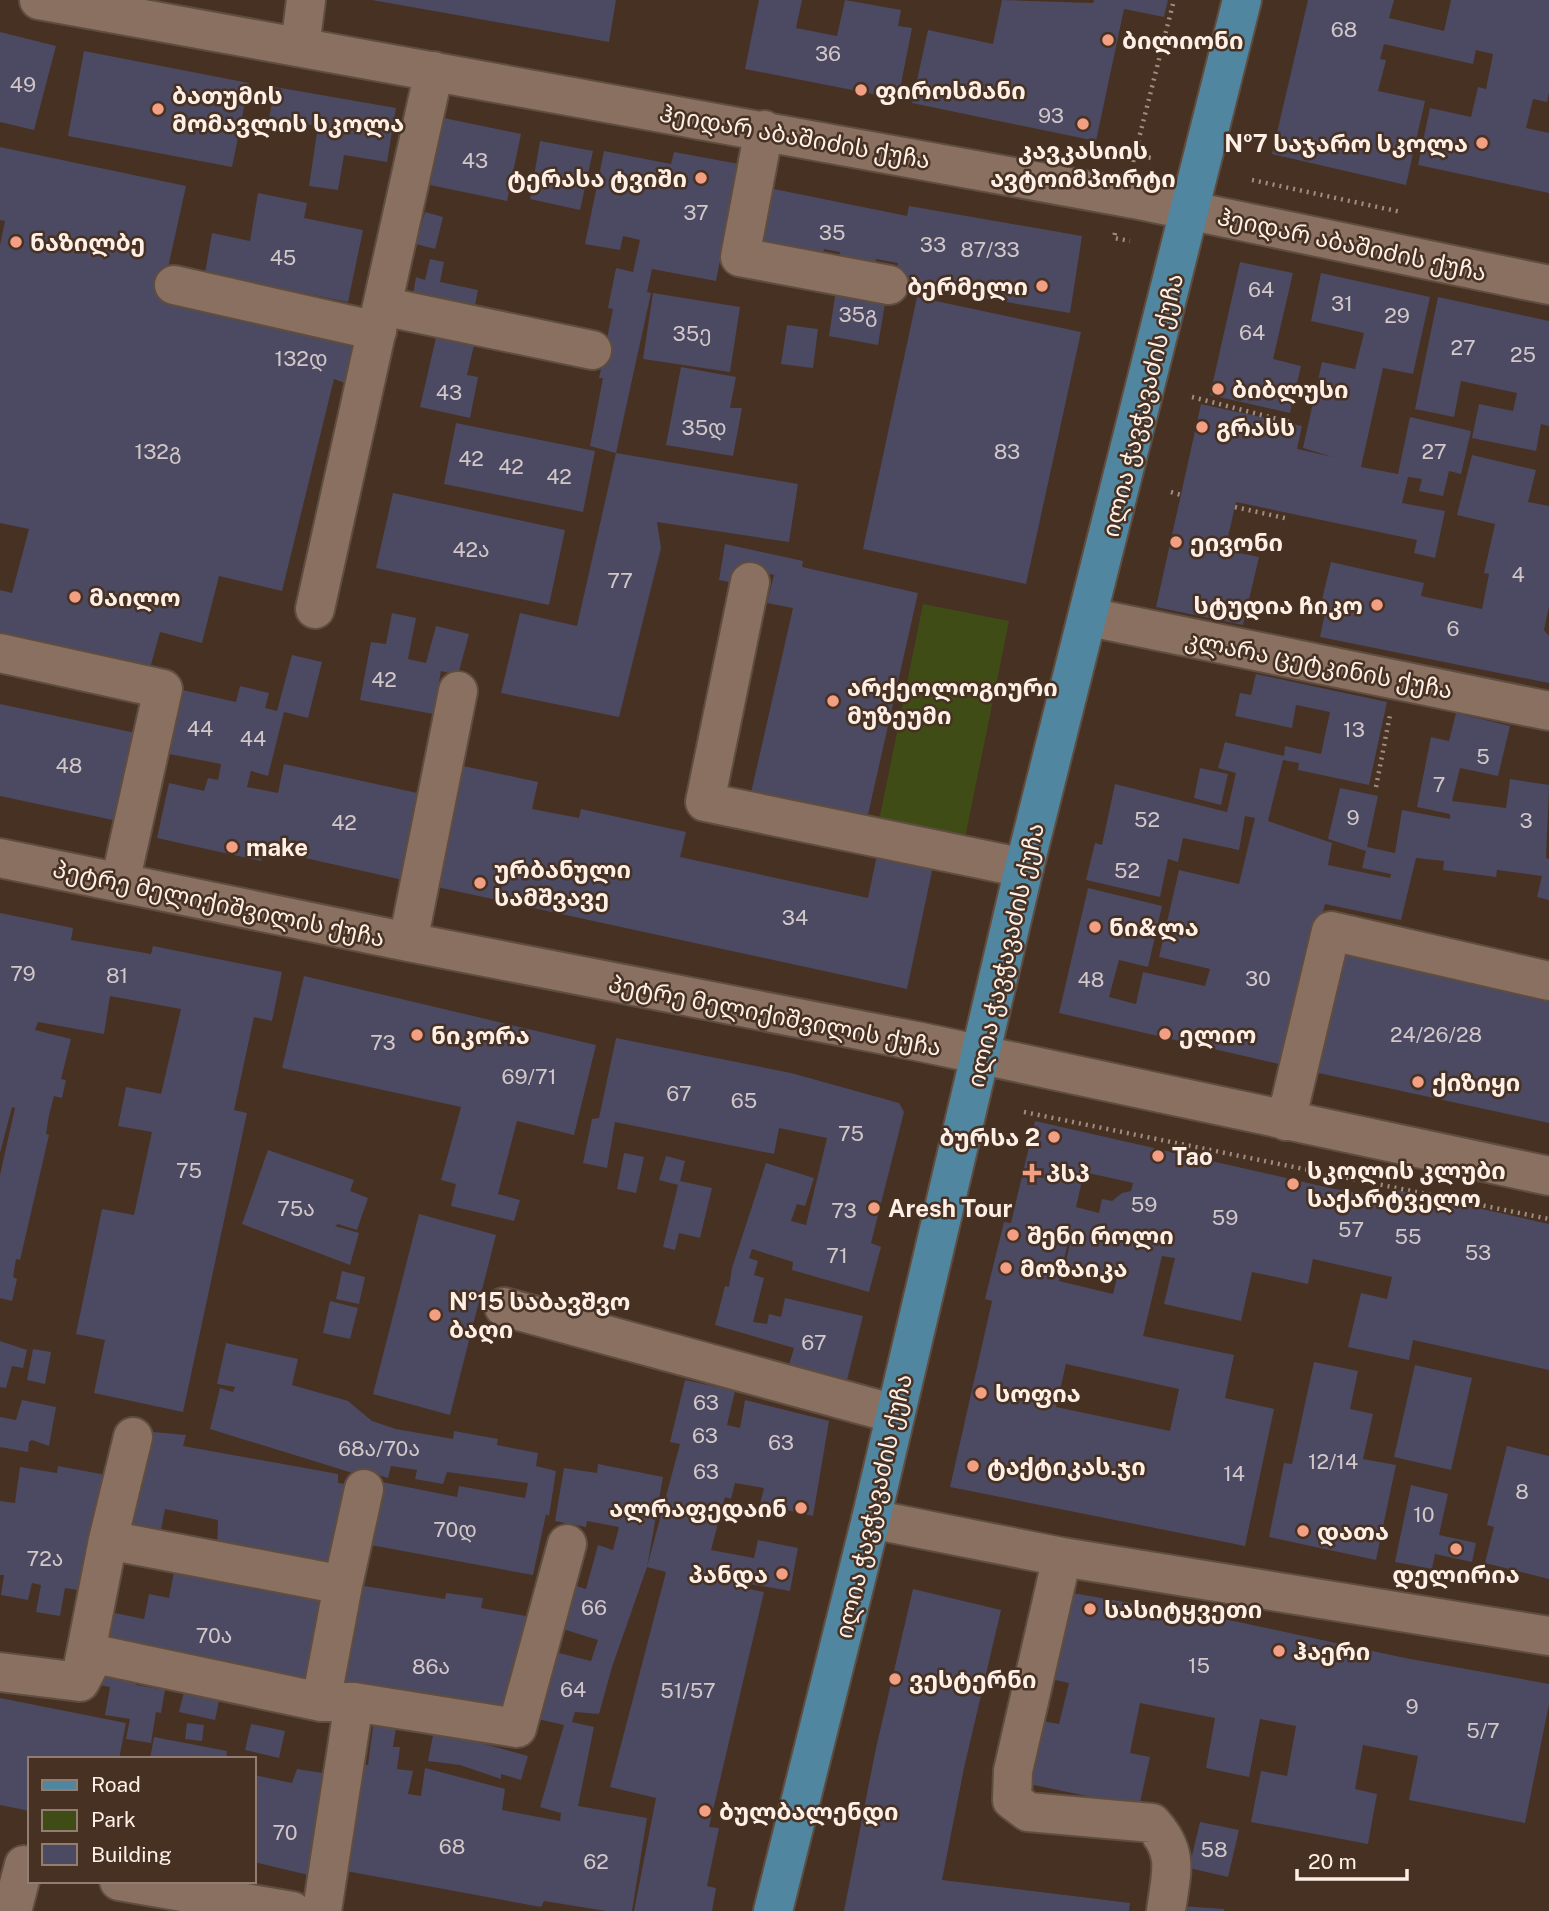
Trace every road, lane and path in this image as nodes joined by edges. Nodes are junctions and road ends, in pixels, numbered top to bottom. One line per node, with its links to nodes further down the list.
1 (39, 0): 5 (street, ჰეიდარ აბაშიძის ქუჩა)
2 (306, 0): 6 (street)
3 (1174, 0): 9 (path)
4 (1242, 0): 12 (main road, ილია ჭავჭავაძის ქუჩა)
5 (100, 5): 6 (street, ჰეიდარ აბაშიძის ქუჩა)
6 (300, 47): 7 (street, ჰეიდარ აბაშიძის ქუჩა)
7 (434, 71): 8 (street, ჰეიდარ აბაშიძის ქუჩა); 16 (street)
8 (764, 130): 12 (street, ჰეიდარ აბაშიძის ქუჩა); 14 (street)
9 (1135, 155): 10 (path); 11 (path)
10 (1151, 158)
11 (1131, 169)
12 (1191, 211): 15 (street, ჰეიდარ აბაშიძის ქუჩა); 26 (main road, ილია ჭავჭავაძის ქუჩა)
13 (174, 285): 16 (street)
14 (889, 285)
15 (1549, 285)
16 (379, 319): 17 (street); 25 (street)
17 (592, 350)
18 (1192, 397): 19 (path)
19 (1289, 422)
20 (1171, 492): 21 (path)
21 (1181, 495)
22 (1235, 507): 23 (path)
23 (1289, 519)
24 (750, 582): 33 (street)
25 (315, 609)
26 (1089, 617): 28 (street, კლარა ცეტკინის ქუჩა); 33 (main road, ილია ჭავჭავაძის ქუჩა)
27 (0, 653): 34 (street)
28 (1397, 680): 30 (street, კლარა ცეტკინის ქუჩა); 31 (path)
29 (458, 691): 35 (street)
30 (1549, 711)
31 (1376, 787)
32 (0, 858): 34 (street, პეტრე მელიქიშვილის ქუჩა)
33 (1024, 868): 37 (main road, ილია ჭავჭავაძის ქუჩა)
34 (120, 883): 35 (street, პეტრე მელიქიშვილის ქუჩა)
35 (408, 943): 37 (street, პეტრე მელიქიშვილის ქუჩა)
36 (1549, 981): 39 (street)
37 (980, 1056): 39 (street, პეტრე მელიქიშვილის ქუჩა); 43 (main road, ილია ჭავჭავაძის ქუჩა)
38 (1024, 1112): 41 (path)
39 (1286, 1121): 40 (street, პეტრე მელიქიშვილის ქუჩა)
40 (1549, 1176)
41 (1549, 1219)
42 (504, 1307): 43 (street)
43 (895, 1414): 46 (main road, ილია ჭავჭავაძის ქუჩა)
44 (133, 1437): 47 (street)
45 (364, 1489): 50 (street)
46 (871, 1519): 49 (street); 60 (main road, ილია ჭავჭავაძის ქუჩა)
47 (108, 1540): 50 (street); 53 (street)
48 (568, 1544): 54 (street)
49 (1062, 1557): 51 (street); 61 (street)
50 (343, 1585): 54 (street)
51 (1549, 1636)
52 (0, 1672): 53 (street)
53 (80, 1682): 54 (street)
54 (337, 1702): 59 (street)
55 (18, 1864): 57 (street)
56 (131, 1883): 58 (street)
57 (12, 1911)
58 (292, 1911)
59 (322, 1911)
60 (773, 1911)
61 (1166, 1911)

